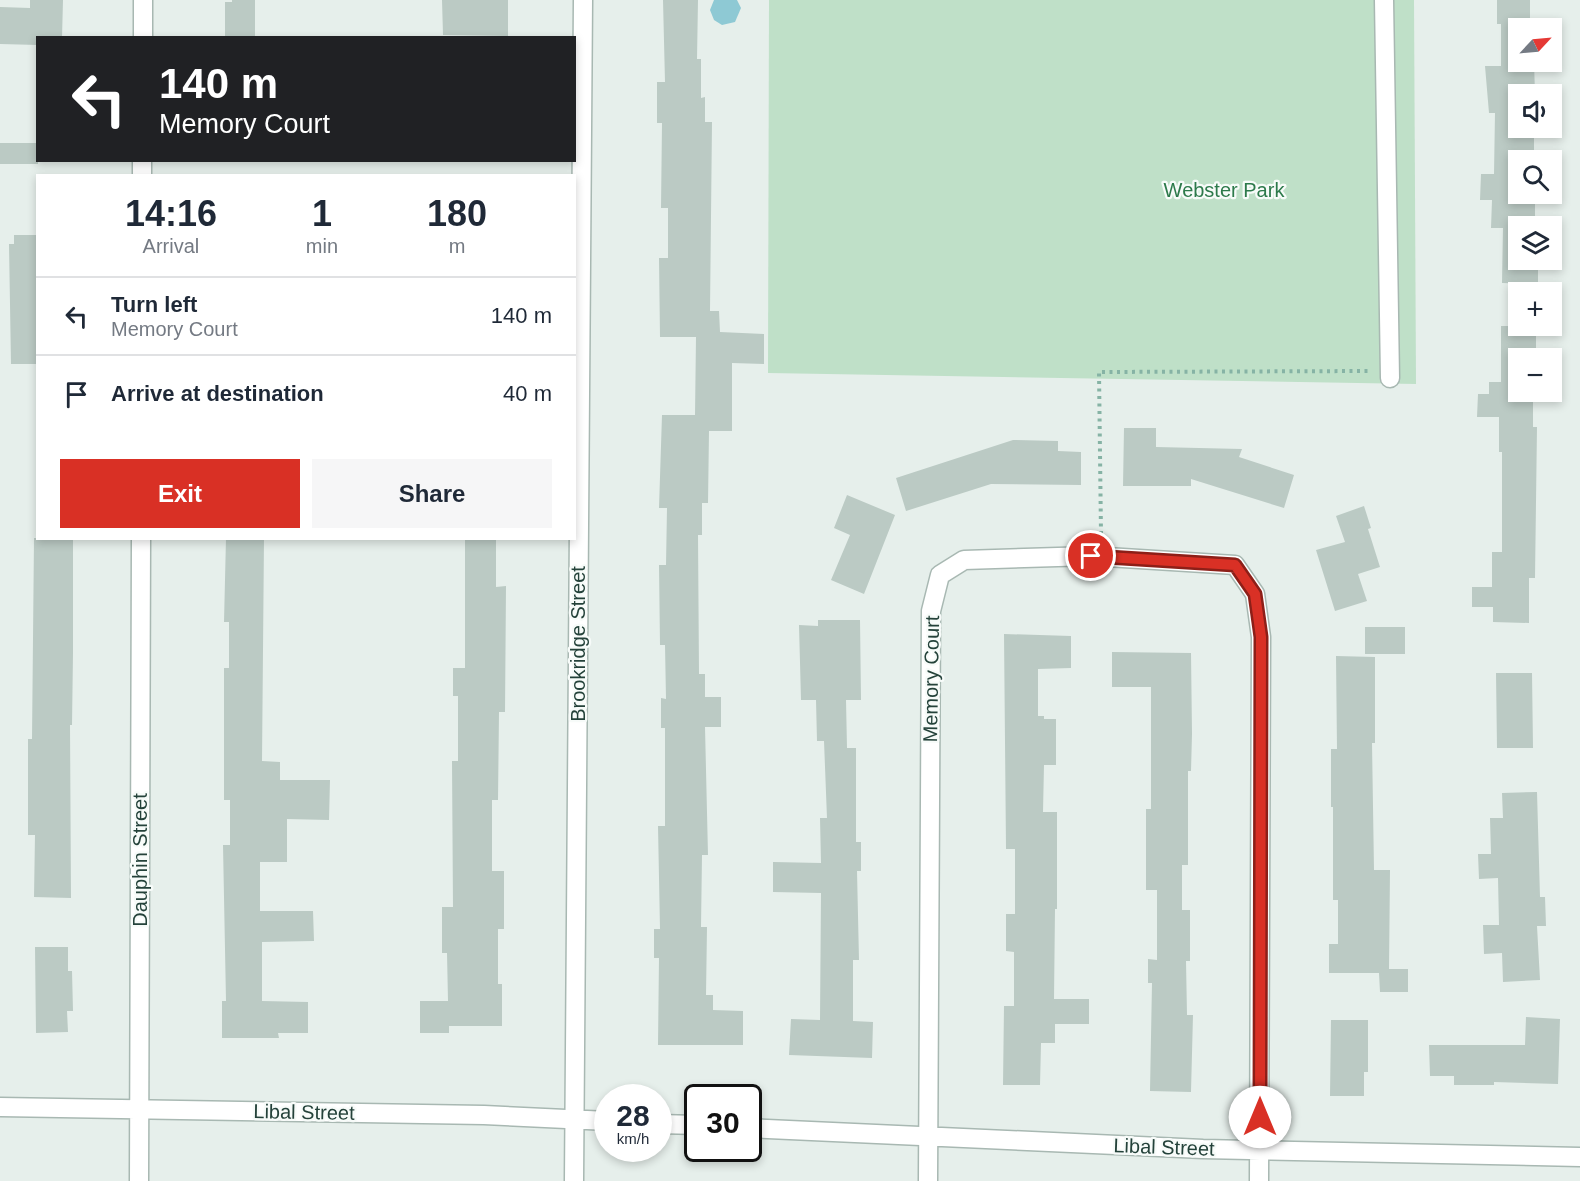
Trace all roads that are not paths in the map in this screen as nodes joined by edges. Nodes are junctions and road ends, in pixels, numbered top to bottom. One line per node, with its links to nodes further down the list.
1 (143, 0): 4 (street)
2 (583, 0): 9 (street, Brookridge Street)
3 (1383, 0): 5 (street)
4 (143, 36)
5 (1389, 375)
6 (141, 540): 8 (street, Dauphin Street)
7 (0, 1107): 8 (street, Libal Street)
8 (139, 1108): 9 (street, Libal Street); 15 (street, Dauphin Street)
9 (575, 1120): 10 (street, Libal Street); 16 (street, Brookridge Street)
10 (594, 1121)
11 (762, 1129): 12 (street, Libal Street)
12 (928, 1136): 13 (street, Libal Street); 13 (street, Memory Court); 17 (street, Memory Court)
13 (1260, 1150): 14 (street, Libal Street); 18 (street)
14 (1580, 1157)
15 (138, 1181)
16 (574, 1181)
17 (928, 1181)
18 (1259, 1181)

